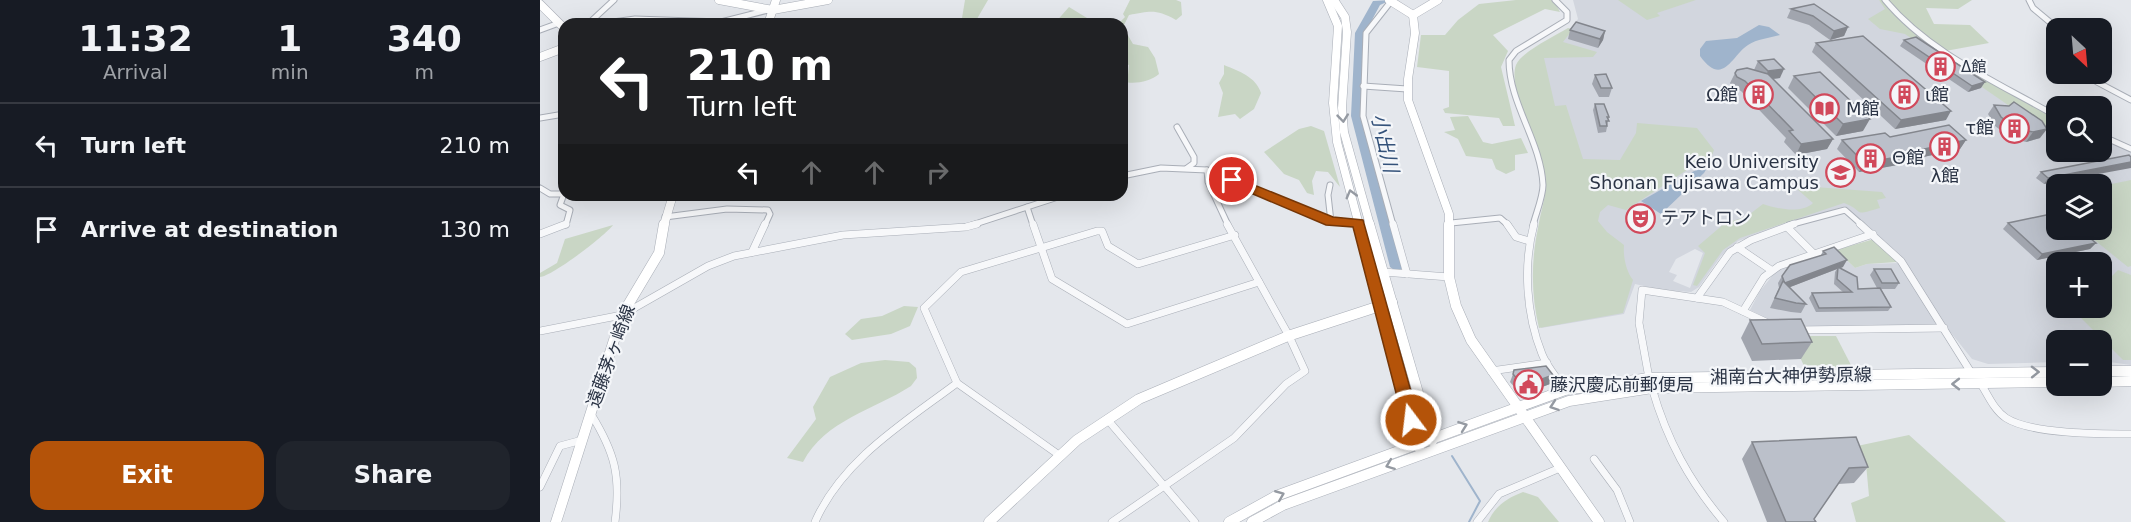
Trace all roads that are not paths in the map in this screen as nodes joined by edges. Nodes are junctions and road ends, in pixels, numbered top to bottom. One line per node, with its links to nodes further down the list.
1 (614, 0): 17 (street)
2 (719, 0): 15 (street)
3 (776, 0): 15 (street)
4 (828, 0): 15 (street)
5 (1327, 0): 48 (street, one-way to 5)
6 (1334, 0): 60 (street, one-way to 60)
7 (1391, 0): 16 (street); 27 (street)
8 (1438, 0): 16 (street)
9 (1554, 0): 54 (street)
10 (1885, 0): 14 (street)
11 (1893, 0): 14 (street)
12 (2029, 0): 20 (street)
13 (540, 4): 21 (street)
14 (1889, 5): 30 (street)
15 (772, 10): 18 (street); 19 (street)
16 (1413, 15): 28 (street)
17 (594, 18)
18 (738, 18)
19 (770, 18)
20 (2046, 19)
21 (558, 22)
22 (558, 27): 23 (street)
23 (540, 30)
24 (558, 50): 25 (street)
25 (540, 57)
26 (2101, 84): 29 (street)
27 (1363, 86): 28 (street); 61 (street)
28 (1407, 89): 49 (street)
29 (2131, 100)
30 (2046, 110)
31 (558, 115): 32 (street)
32 (540, 118)
33 (1177, 128): 36 (street)
34 (2112, 140): 35 (street)
35 (2131, 149)
36 (1187, 168): 37 (street); 38 (street)
37 (1207, 171): 47 (street); 53 (street)
38 (1128, 176)
39 (1330, 185): 47 (street)
40 (540, 188): 41 (street)
41 (558, 194)
42 (561, 201): 51 (street)
43 (671, 201): 46 (street, 遠藤茅ヶ崎線)
44 (1046, 201): 45 (street)
45 (1027, 207): 55 (street); 57 (street)
46 (665, 217): 57 (street); 67 (street, 遠藤茅ヶ崎線)
47 (1331, 222): 48 (street)
48 (1358, 223): 65 (street)
49 (1451, 223): 54 (street); 62 (street)
50 (1787, 227): 52 (street); 56 (street); 58 (street)
51 (540, 234)
52 (1873, 234): 58 (street); 69 (street)
53 (1235, 236): 55 (street); 63 (street)
54 (1529, 241): 73 (street)
55 (1042, 247): 63 (street); 82 (street)
56 (1737, 247): 59 (street); 64 (street)
57 (752, 252): 67 (street)
58 (1814, 254): 59 (street)
59 (1771, 270): 66 (street)
60 (1383, 272): 61 (street); 65 (street)
61 (1407, 274): 62 (street)
62 (1449, 277): 76 (street)
63 (1259, 282): 72 (street)
64 (1697, 298): 66 (street); 83 (street)
65 (1386, 303): 72 (street); 91 (street); 92 (street)
66 (1743, 310): 68 (street)
67 (622, 315): 71 (street); 87 (street, 遠藤茅ヶ崎線)
68 (1775, 327)
69 (1944, 328): 70 (street); 78 (street)
70 (1793, 330)
71 (540, 331)
72 (1289, 336): 88 (street); 97 (street)
73 (1547, 363): 76 (street); 85 (street)
74 (2112, 371): 75 (street)
75 (2131, 371)
76 (1491, 372): 86 (street)
77 (2046, 372): 78 (street, 湘南台大神伊勢原線, one-way to 77)
78 (1972, 374): 83 (street, 湘南台大神伊勢原線)
79 (2131, 381): 81 (street)
80 (2046, 382): 84 (street, 湘南台大神伊勢原線)
81 (2112, 382)
82 (957, 383): 93 (street); 100 (street)
83 (1651, 383): 84 (street, 湘南台大神伊勢原線, one-way to 83); 85 (street, 湘南台大神伊勢原線); 86 (street, 湘南台大神伊勢原線, one-way to 86); 109 (street)
84 (1981, 384): 89 (street)
85 (1565, 390): 86 (street, 湘南台大神伊勢原線)
86 (1521, 412): 91 (street, 湘南台大神伊勢原線); 95 (street)
87 (591, 414): 90 (street, 遠藤茅ヶ崎線); 99 (street)
88 (1106, 419): 93 (street); 97 (street)
89 (2131, 434)
90 (582, 440): 96 (street); 98 (street, 遠藤茅ヶ崎線)
91 (1433, 443): 92 (street, 湘南台大神伊勢原線)
92 (1419, 448): 104 (street, 湘南台大神伊勢原線, one-way to 92); 105 (street, 湘南台大神伊勢原線, one-way to 105)
93 (1059, 455): 101 (street)
94 (1594, 459): 108 (street)
95 (1560, 468): 106 (street); 107 (street)
96 (540, 487)
97 (1164, 487): 102 (street); 103 (street)
98 (556, 522)
99 (615, 522)
100 (815, 522)
101 (989, 522)
102 (1112, 522)
103 (1195, 522)
104 (1229, 522)
105 (1252, 522)
106 (1477, 522)
107 (1599, 522)
108 (1630, 522)
109 (1724, 522)

